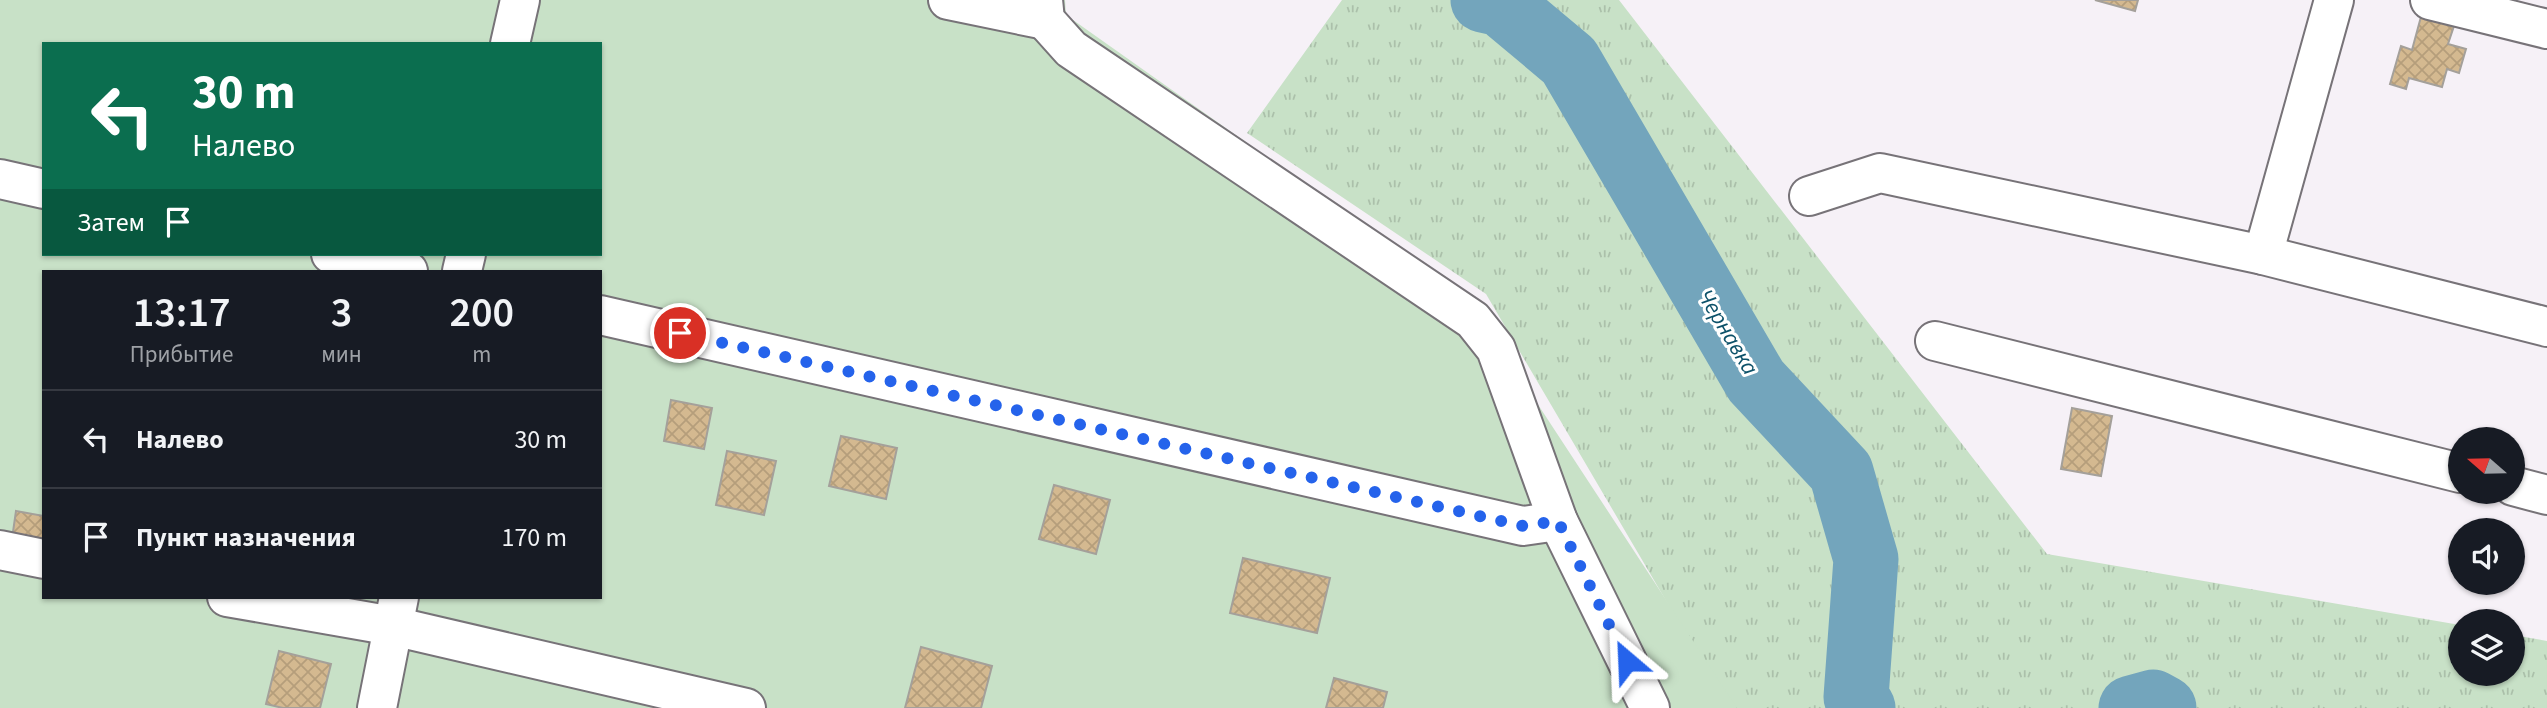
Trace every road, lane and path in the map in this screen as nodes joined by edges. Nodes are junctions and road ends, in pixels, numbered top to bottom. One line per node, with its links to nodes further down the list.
1 (520, 0): 7 (lane)
2 (948, 0): 5 (lane)
3 (2334, 0): 11 (lane)
4 (2430, 0): 6 (lane)
5 (1044, 10): 20 (lane)
6 (2547, 29)
7 (510, 42)
8 (0, 179): 9 (lane)
9 (42, 189)
10 (1809, 196): 11 (lane)
11 (2263, 255): 15 (lane)
12 (340, 256): 13 (lane)
13 (403, 270)
14 (602, 315): 20 (lane)
15 (2547, 327)
16 (1935, 341): 17 (lane)
17 (2448, 470)
18 (2525, 489): 19 (lane)
19 (2547, 495)
20 (1558, 521): 27 (lane)
21 (0, 550): 22 (lane)
22 (42, 559)
23 (251, 599): 24 (lane)
24 (396, 611): 25 (lane); 26 (lane)
25 (377, 708)
26 (746, 708)
27 (1650, 708)

